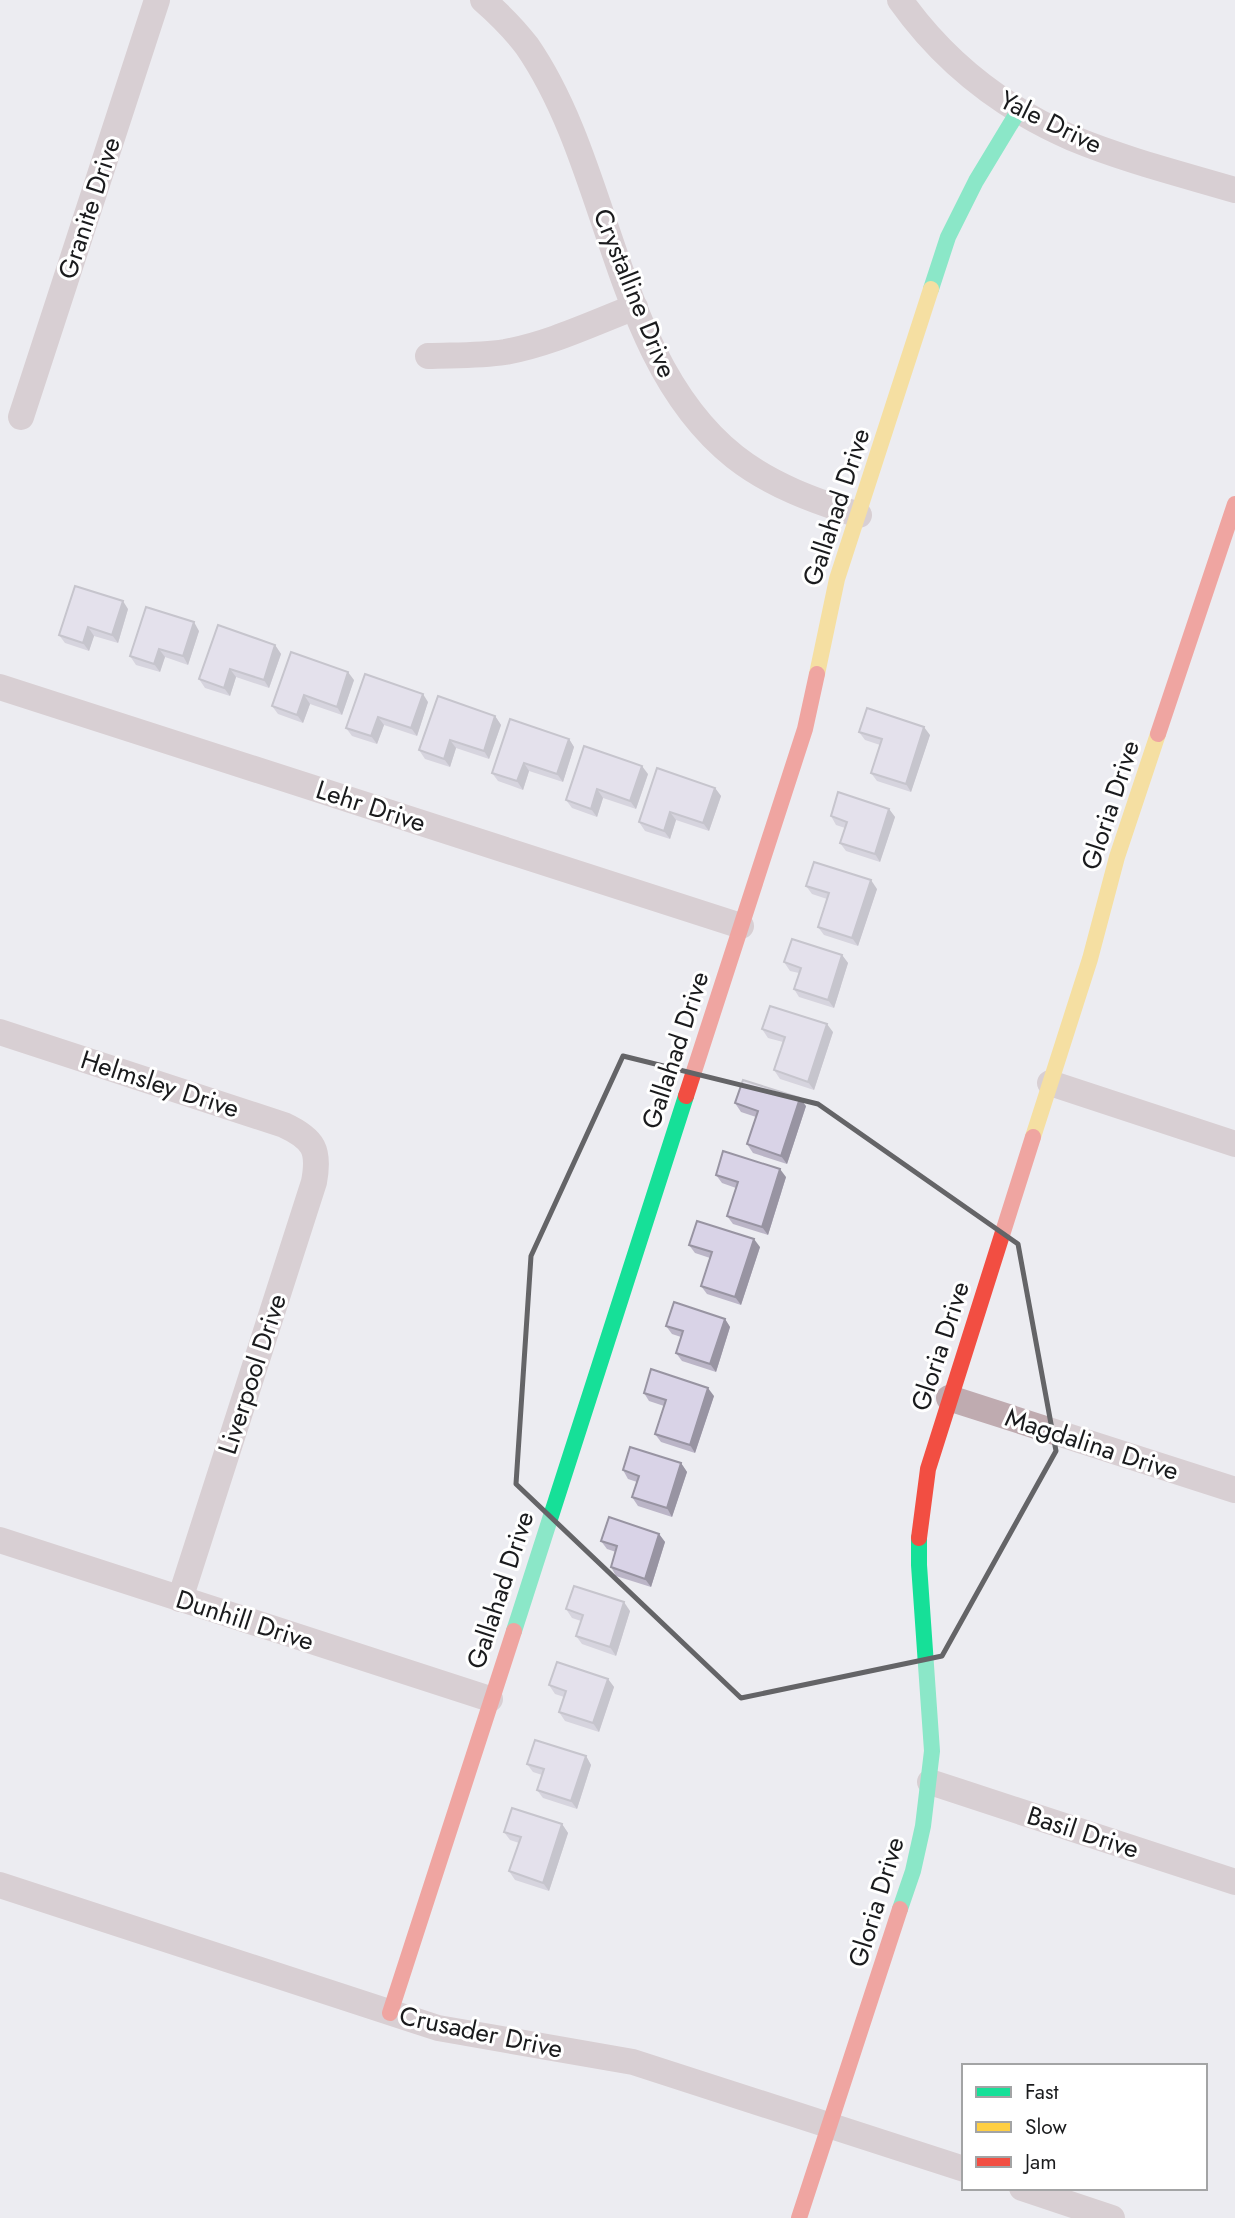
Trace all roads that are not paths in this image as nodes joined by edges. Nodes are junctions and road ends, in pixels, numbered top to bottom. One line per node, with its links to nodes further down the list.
1 (157, 0): 8 (street, Granite Drive)
2 (483, 0): 6 (street, Crystalline Drive)
3 (900, 0): 4 (street, Yale Drive)
4 (1019, 110): 5 (street, Yale Drive); 10 (street, Gallahad Drive)
5 (1235, 190)
6 (635, 307): 7 (street); 10 (street, Crystalline Drive)
7 (428, 356)
8 (21, 417)
9 (1235, 504): 14 (street, Gloria Drive)
10 (859, 515): 12 (street, Gallahad Drive)
11 (0, 687): 12 (street, Lehr Drive)
12 (741, 926): 21 (street, Gallahad Drive)
13 (0, 1032): 16 (street, Helmsley Drive)
14 (1050, 1083): 15 (street); 17 (street, Gloria Drive)
15 (1235, 1144)
16 (315, 1147): 20 (street, Liverpool Drive)
17 (949, 1398): 18 (street, Magdalina Drive); 22 (street, Gloria Drive)
18 (1235, 1490)
19 (0, 1540): 20 (street, Dunhill Drive)
20 (180, 1599): 21 (street, Dunhill Drive)
21 (490, 1699): 25 (street, Gallahad Drive)
22 (930, 1782): 23 (street, Basil Drive); 26 (street, Gloria Drive)
23 (1235, 1882)
24 (0, 1885): 25 (street, Crusader Drive)
25 (390, 2013): 26 (street, Crusader Drive)
26 (830, 2125): 27 (street, Crusader Drive); 29 (street, Gloria Drive)
27 (962, 2168)
28 (1028, 2190): 30 (street)
29 (799, 2218)
30 (1112, 2218)

